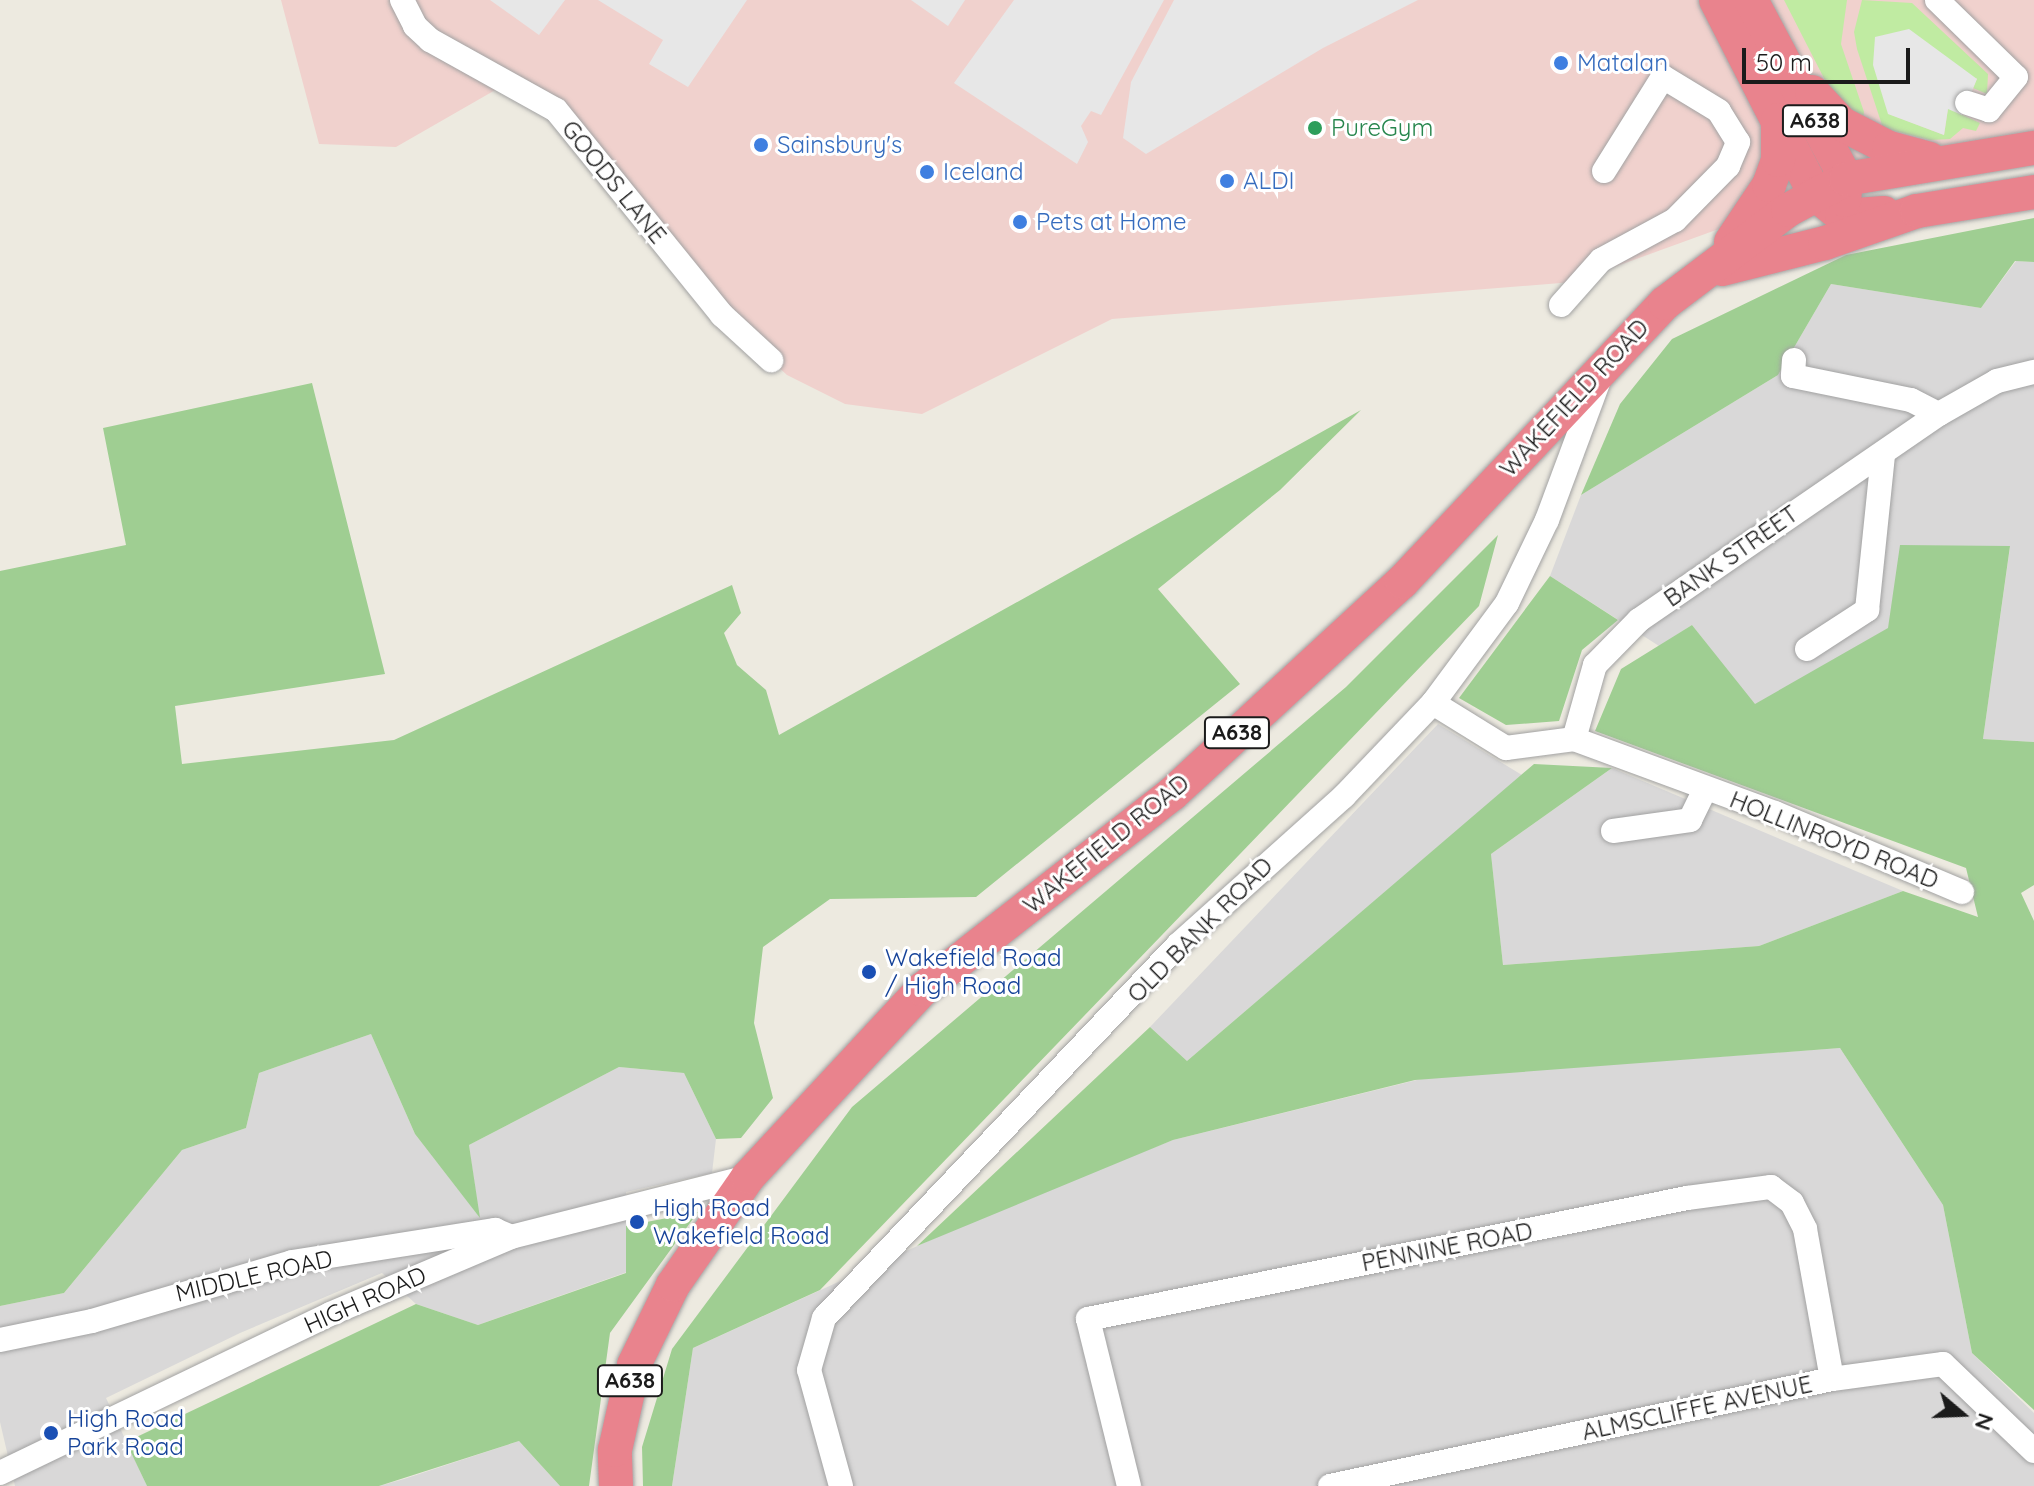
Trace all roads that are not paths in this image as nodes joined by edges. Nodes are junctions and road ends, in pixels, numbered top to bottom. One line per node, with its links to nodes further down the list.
1 (402, 0): 18 (street, GOODS LANE)
2 (1716, 0): 7 (highway, A638)
3 (1751, 0): 5 (highway, A638)
4 (1937, 0): 6 (street)
5 (1784, 63): 9 (highway); 11 (highway, A638)
6 (1967, 103)
7 (1778, 119): 13 (highway, A638); 15 (highway)
8 (2034, 148): 9 (highway, A638)
9 (1942, 162): 11 (highway, A638)
10 (1604, 171): 16 (street)
11 (1846, 179): 13 (highway, A638); 14 (highway)
12 (2034, 192): 14 (highway, A638)
13 (1815, 194): 14 (highway, A638); 15 (highway, WAKEFIELD ROAD / A638)
14 (1825, 235): 15 (highway, WAKEFIELD ROAD / A638)
15 (1710, 272): 17 (highway, WAKEFIELD ROAD / A638)
16 (1561, 305)
17 (1608, 358): 24 (street, OLD BANK ROAD); 29 (highway, WAKEFIELD ROAD / A638)
18 (771, 360)
19 (1794, 360): 21 (street)
20 (2034, 372): 21 (street, BANK STREET)
21 (1939, 414): 22 (street, BANK STREET)
22 (1883, 454): 23 (street); 25 (street, BANK STREET)
23 (1807, 649)
24 (1433, 703): 25 (street, HOLLINROYD ROAD); 36 (street, OLD BANK ROAD)
25 (1574, 739): 26 (street, HOLLINROYD ROAD)
26 (1705, 789): 27 (street, HOLLINROYD ROAD); 28 (street, HOLLINROYD ROAD)
27 (1613, 831)
28 (1962, 892)
29 (748, 1177): 30 (street, HIGH ROAD); 35 (highway, WAKEFIELD ROAD / A638)
30 (511, 1237): 31 (street, MIDDLE ROAD); 34 (street, HIGH ROAD)
31 (0, 1340)
32 (1832, 1379): 33 (street, ALMSCLIFFE AVENUE); 37 (street, PENNINE ROAD); 38 (street, ALMSCLIFFE AVENUE)
33 (2034, 1451)
34 (0, 1473)
35 (616, 1486)
36 (841, 1486)
37 (1129, 1486)
38 (1330, 1486)

